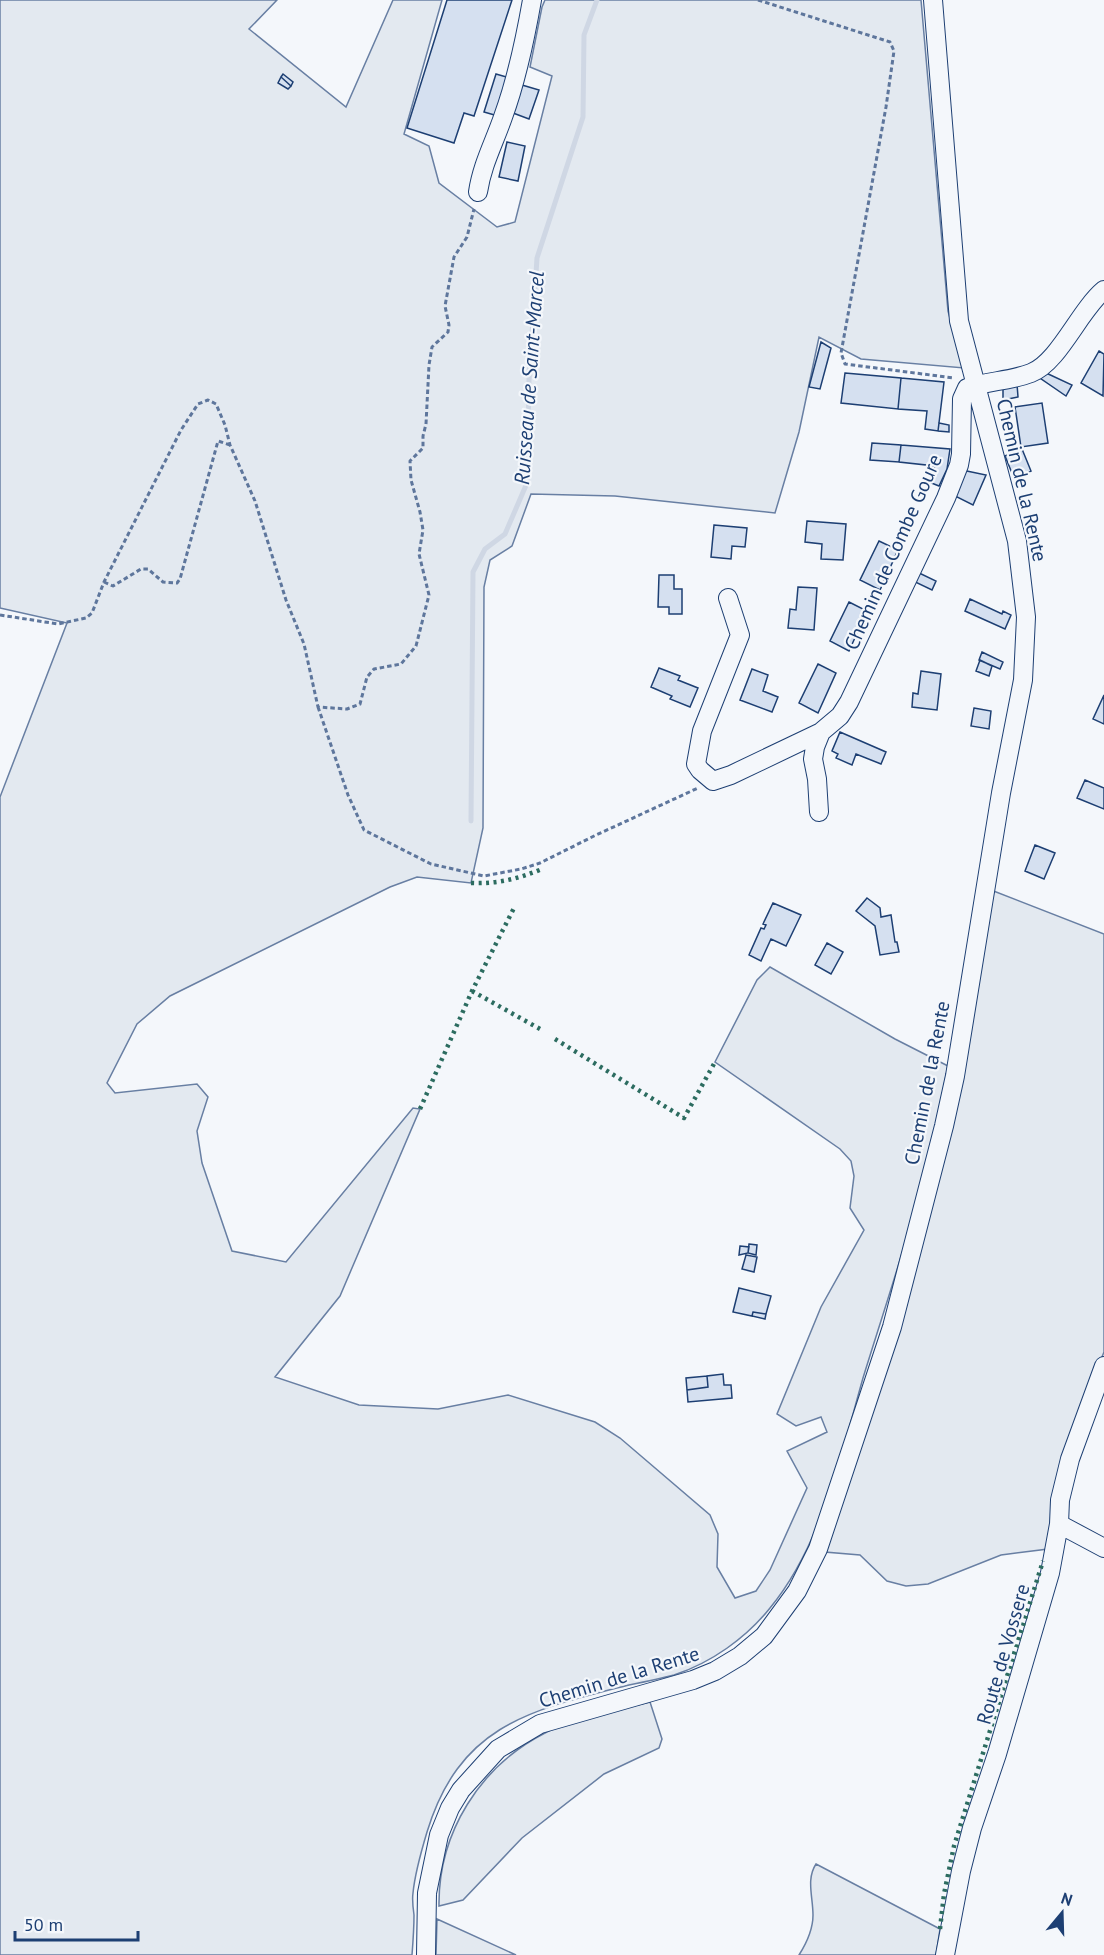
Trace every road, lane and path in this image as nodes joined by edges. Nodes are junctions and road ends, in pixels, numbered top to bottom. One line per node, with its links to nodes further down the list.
1 (532, 0): 4 (street)
2 (758, 0): 6 (path)
3 (933, 0): 6 (street, Chemin de la Rente)
4 (478, 192): 11 (path)
5 (1104, 290): 6 (street)
6 (972, 386): 12 (street, Chemin de Combe Goure); 18 (street, Chemin de la Rente)
7 (230, 445): 8 (path); 8 (path); 11 (path)
8 (104, 582): 10 (path)
9 (728, 598): 13 (street)
10 (0, 615)
11 (318, 707): 13 (path)
12 (820, 732): 13 (street, Chemin de Combe Goure); 14 (street)
13 (712, 781)
14 (819, 812)
15 (1104, 1366): 16 (street, Route de Vossere)
16 (1059, 1524): 17 (street); 19 (street, Route de Vossere)
17 (1104, 1548)
18 (426, 1955)
19 (945, 1955)

